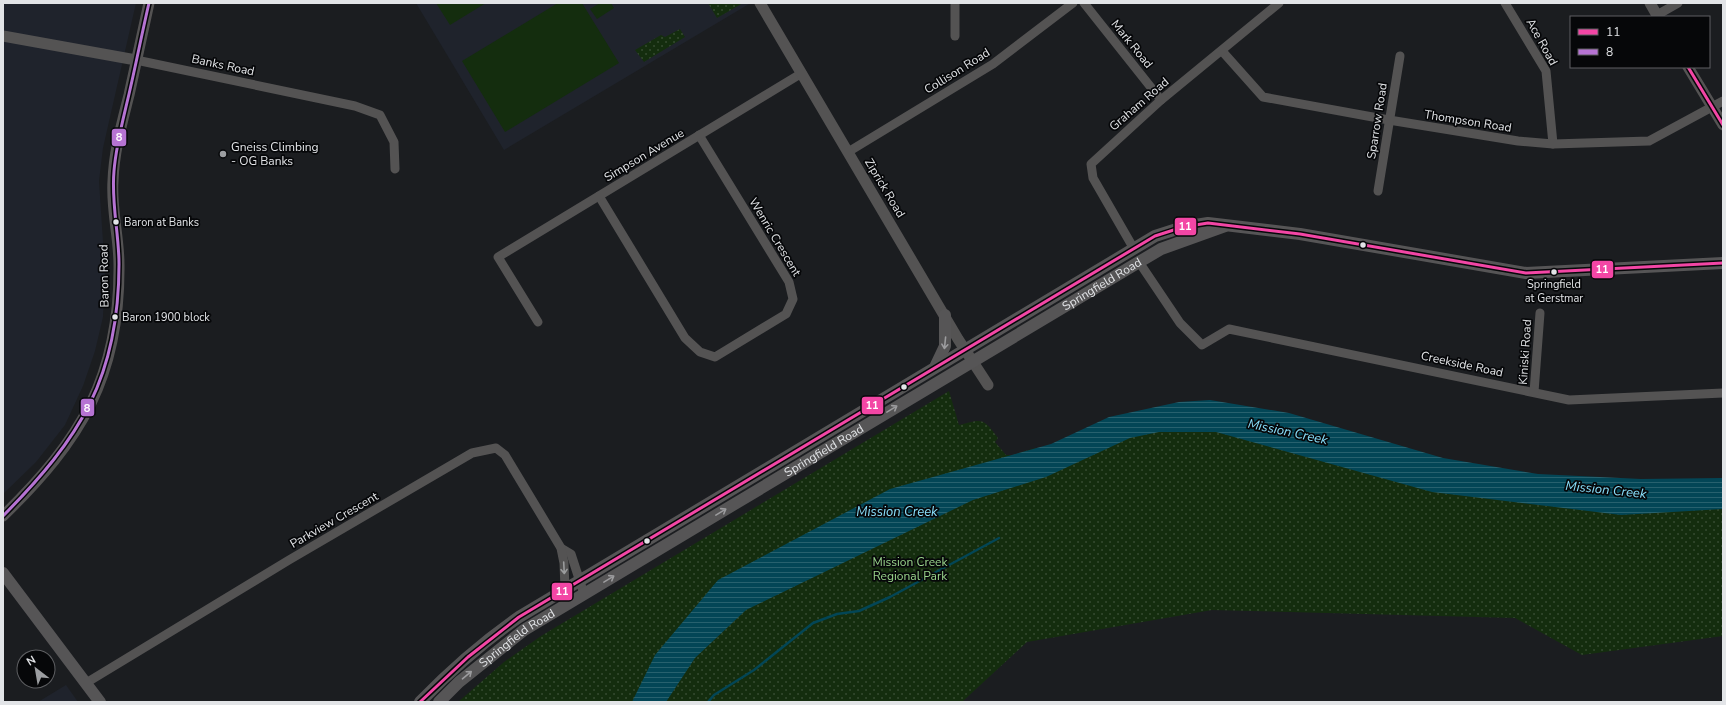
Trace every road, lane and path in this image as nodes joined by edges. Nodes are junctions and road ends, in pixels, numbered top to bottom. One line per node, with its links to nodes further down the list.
1 (149, 3): 15 (street, Baron Road)
2 (760, 3): 17 (street, Ziprick Road)
3 (955, 3): 12 (street)
4 (1074, 3): 25 (street, Collison Road)
5 (1084, 3): 18 (street, Mark Road)
6 (1279, 3): 13 (street, Graham Road)
7 (1505, 3): 24 (street, Ace Road)
8 (1650, 3): 10 (street)
9 (1678, 3): 10 (street)
10 (1658, 16)
11 (3, 36): 15 (street, Banks Road)
12 (955, 36)
13 (1222, 51): 18 (street, Graham Road); 21 (street, Thompson Road)
14 (1400, 56): 21 (street, Sparrow Road)
15 (136, 60): 26 (street, Banks Road); 42 (street, Baron Road)
16 (1689, 68): 20 (street)
17 (802, 73): 23 (street, Simpson Avenue); 25 (street, Ziprick Road)
18 (1162, 100): 30 (street, Graham Road)
19 (1723, 101): 20 (street, Thompson Road)
20 (1712, 107): 22 (street); 24 (street, Thompson Road)
21 (1389, 120): 24 (street, Thompson Road); 27 (street, Sparrow Road)
22 (1723, 125)
23 (699, 135): 28 (street, Simpson Avenue); 28 (street, Wenric Crescent)
24 (1553, 144)
25 (848, 152): 34 (street, Ziprick Road)
26 (395, 169)
27 (1378, 191)
28 (599, 196): 35 (street, Simpson Avenue)
29 (1225, 226): 30 (main road, Springfield Road); 31 (main road, Springfield Road); 32 (main road, Springfield Road)
30 (1134, 249): 36 (main road, Springfield Road)
31 (1139, 262): 37 (main road, Springfield Road); 40 (street, Creekside Road)
32 (1723, 263)
33 (1540, 313): 40 (street, Kiniski Road)
34 (945, 315): 36 (street, Ziprick Road); 38 (main road, one-way to 38)
35 (538, 322)
36 (964, 349): 37 (street, Ziprick Road); 38 (main road, Springfield Road)
37 (972, 361): 39 (street, Ziprick Road); 47 (main road, Springfield Road, one-way to 37)
38 (934, 368): 45 (main road, Springfield Road)
39 (988, 385)
40 (1534, 392): 41 (street, Creekside Road)
41 (1723, 393)
42 (3, 516)
43 (561, 548): 45 (street, Parkview Crescent); 46 (street, Parkview Crescent, one-way to 46); 48 (street, Parkview Crescent)
44 (3, 573): 48 (main road)
45 (581, 580): 46 (main road, Springfield Road); 47 (street, Parkview Crescent)
46 (565, 589): 50 (main road, Springfield Road)
47 (584, 594): 51 (main road, Springfield Road, one-way to 47)
48 (86, 683): 49 (main road)
49 (100, 702)
50 (420, 702)
51 (439, 702)

